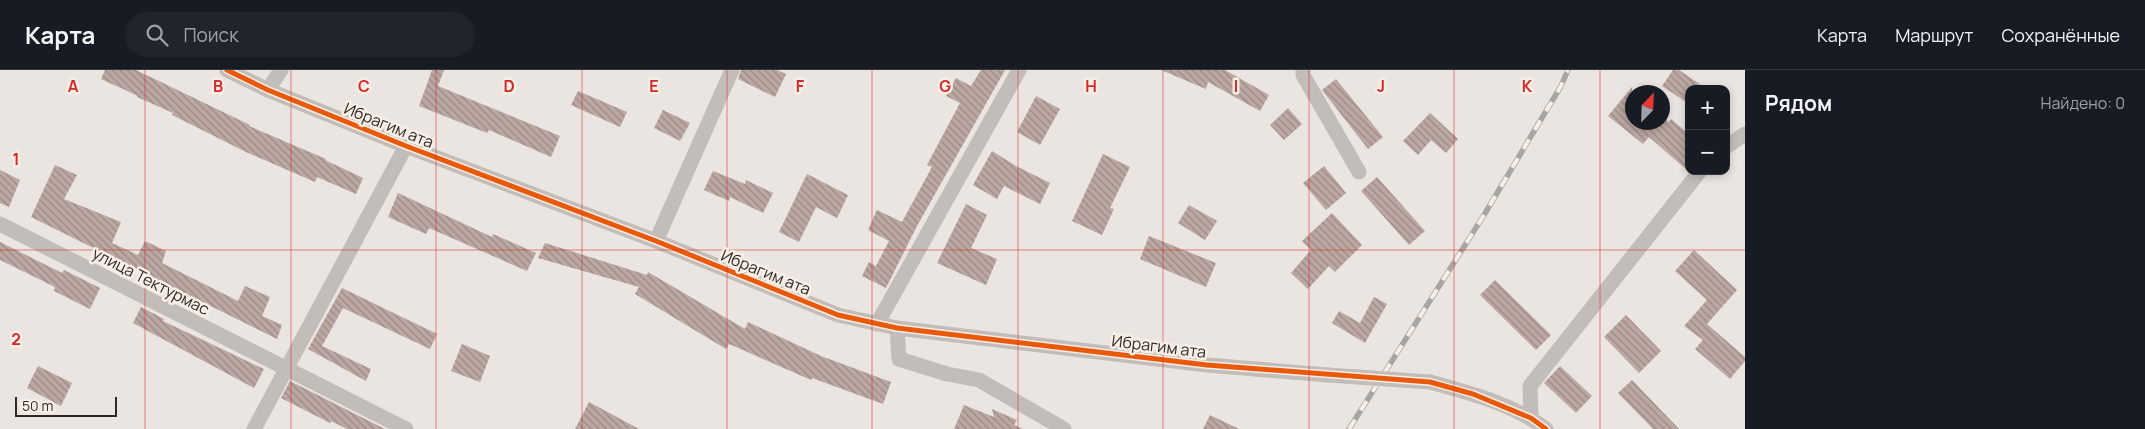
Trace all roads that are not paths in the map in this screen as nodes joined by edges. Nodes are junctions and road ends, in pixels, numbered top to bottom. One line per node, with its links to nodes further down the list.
1 (226, 70): 6 (street, Ибрагим ата)
2 (281, 70): 6 (street)
3 (732, 70): 13 (street)
4 (1019, 70): 14 (street)
5 (1298, 72): 10 (street)
6 (268, 90): 9 (street, Ибрагим ата)
7 (1745, 134): 8 (street)
8 (1730, 144)
9 (406, 146): 13 (street, Ибрагим ата); 16 (street)
10 (1359, 172)
11 (1697, 175): 17 (street)
12 (0, 224): 16 (street, улица Тектурмас)
13 (656, 241): 14 (street, Ибрагим ата)
14 (877, 324): 15 (street, Ибрагим ата)
15 (897, 328): 17 (street, Ибрагим ата, bridge); 20 (street)
16 (287, 370): 18 (street); 19 (street, улица Тектурмас)
17 (1531, 418): 21 (street)
18 (254, 429)
19 (406, 429)
20 (1064, 429)
21 (1546, 429)

